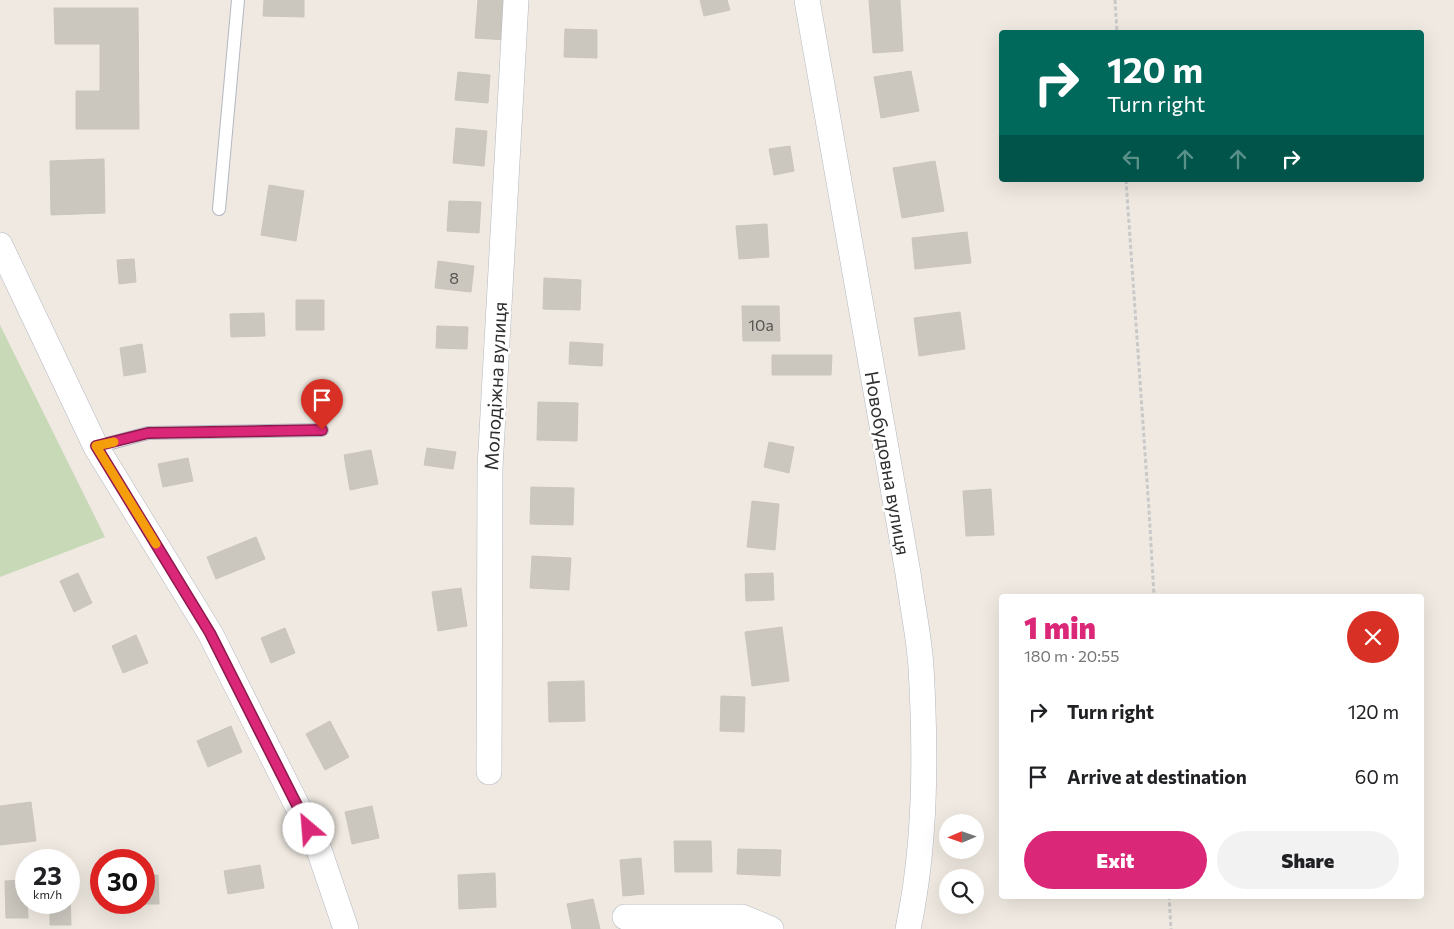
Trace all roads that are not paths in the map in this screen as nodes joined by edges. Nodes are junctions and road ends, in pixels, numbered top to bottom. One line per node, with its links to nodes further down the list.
1 (238, 0): 4 (lane)
2 (516, 0): 8 (street, Молодіжна вулиця)
3 (807, 0): 12 (street, Новобудовна вулиця)
4 (219, 209)
5 (0, 245): 7 (street)
6 (322, 430): 7 (lane)
7 (96, 446): 10 (street)
8 (489, 772)
9 (625, 917): 11 (street)
10 (346, 929)
11 (771, 929)
12 (908, 929)

